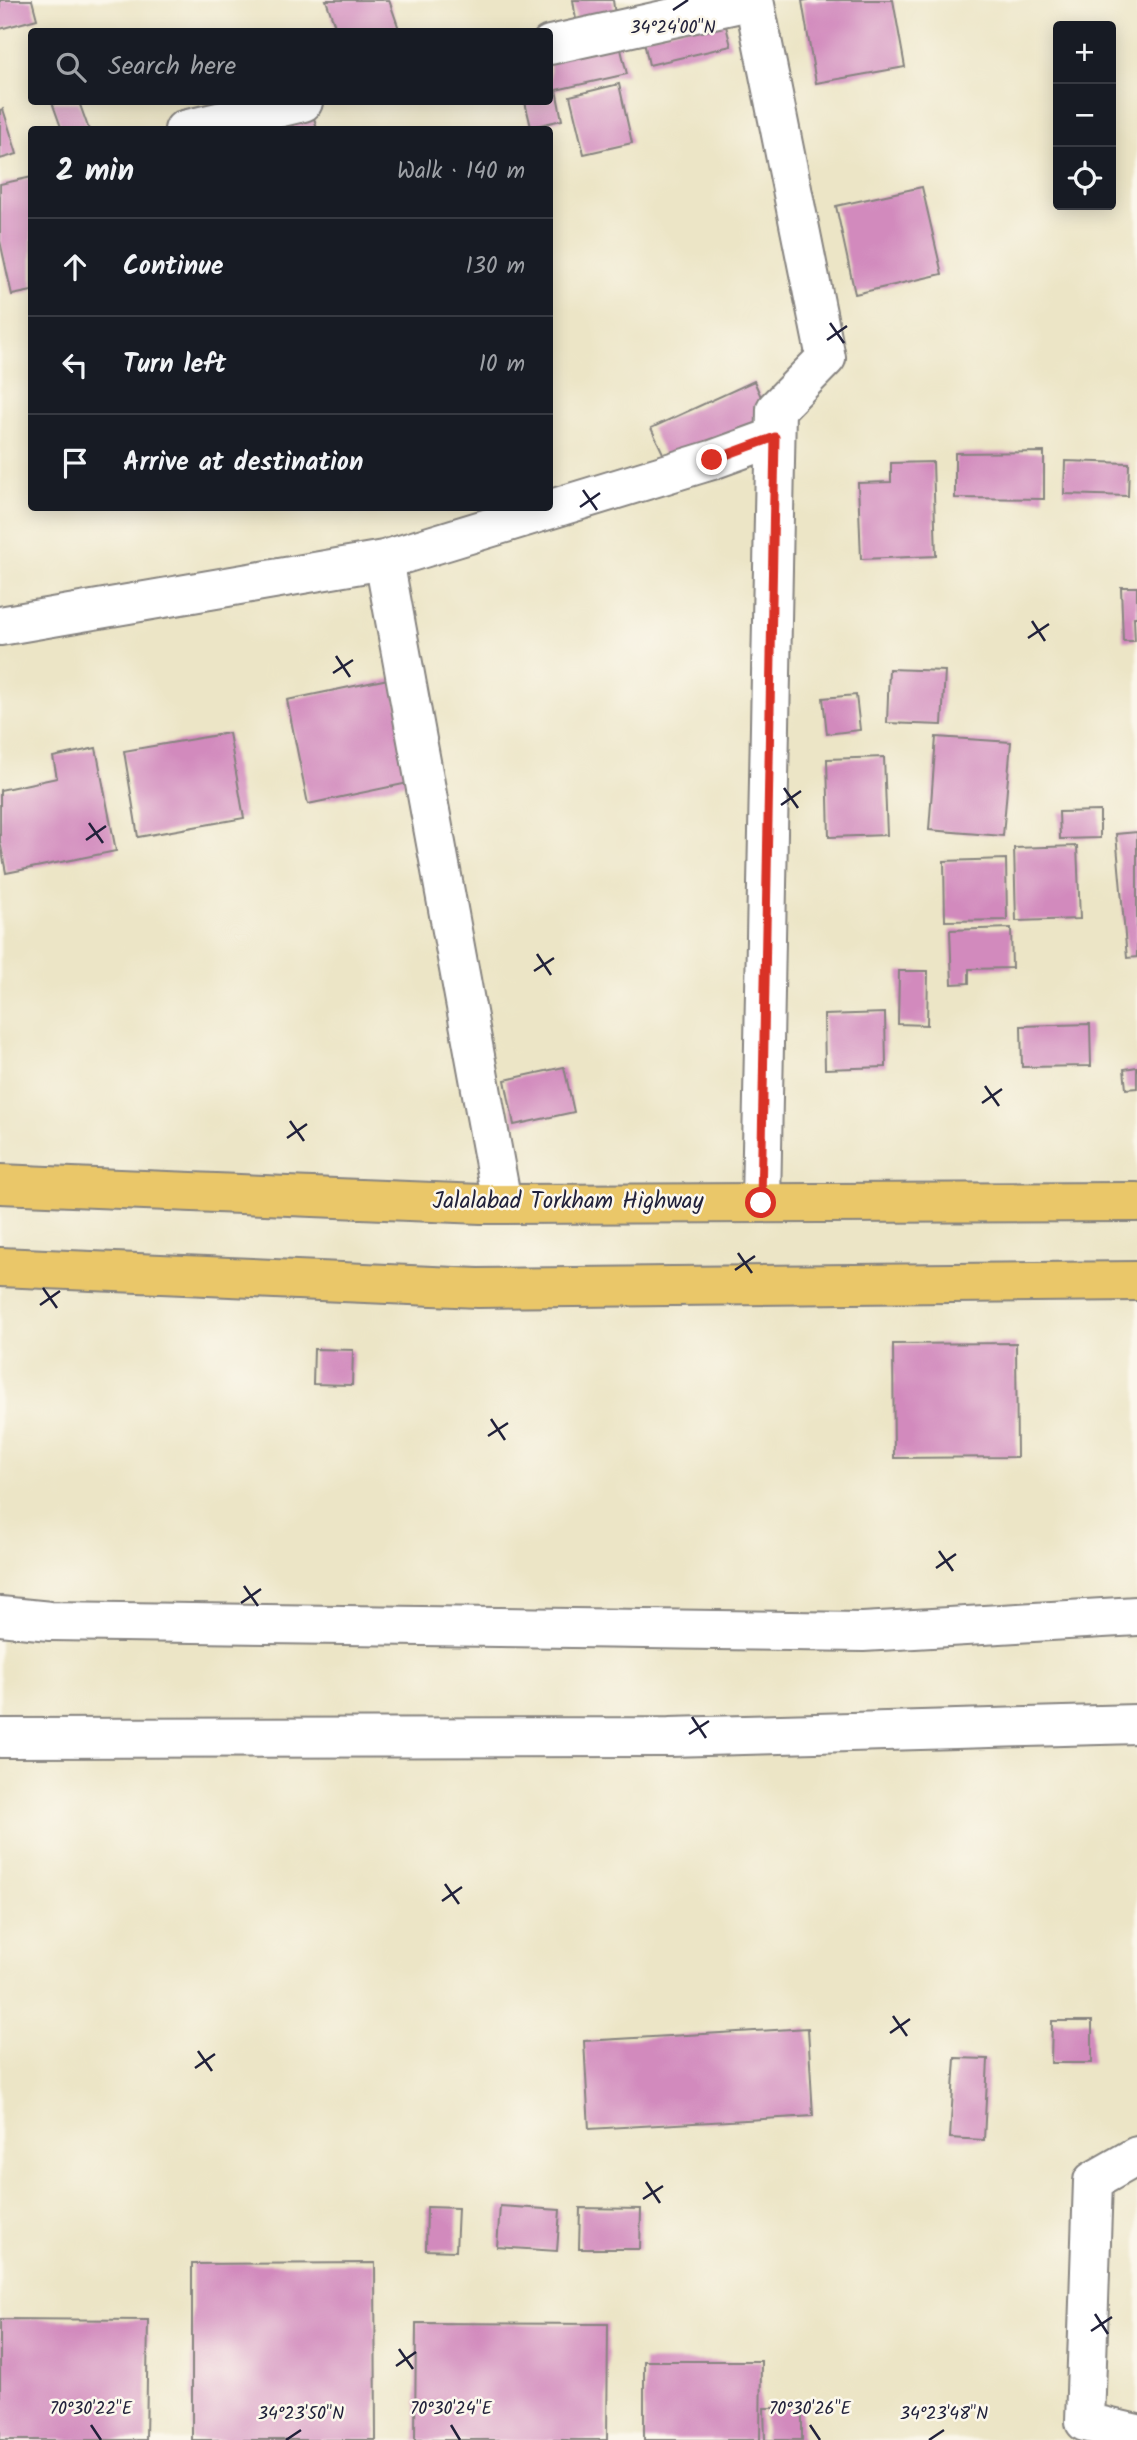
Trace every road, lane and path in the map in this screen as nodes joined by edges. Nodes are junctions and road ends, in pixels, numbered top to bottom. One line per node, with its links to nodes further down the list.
1 (553, 44): 4 (street)
2 (290, 105): 3 (street)
3 (201, 126)
4 (775, 437): 5 (street); 12 (street)
5 (553, 508)
6 (545, 511): 7 (street)
7 (384, 560): 8 (street); 11 (street)
8 (0, 626)
9 (0, 1184): 11 (highway, Jalalabad Torkham Highway)
10 (1137, 1202): 12 (highway, Jalalabad Torkham Highway)
11 (502, 1203): 12 (highway, Jalalabad Torkham Highway)
12 (761, 1203)
13 (0, 1267): 14 (highway)
14 (1137, 1281)
15 (0, 1616): 16 (street)
16 (1137, 1616)
17 (1137, 1724): 18 (street)
18 (0, 1738)
19 (1137, 2156): 20 (street)
20 (1137, 2434)

